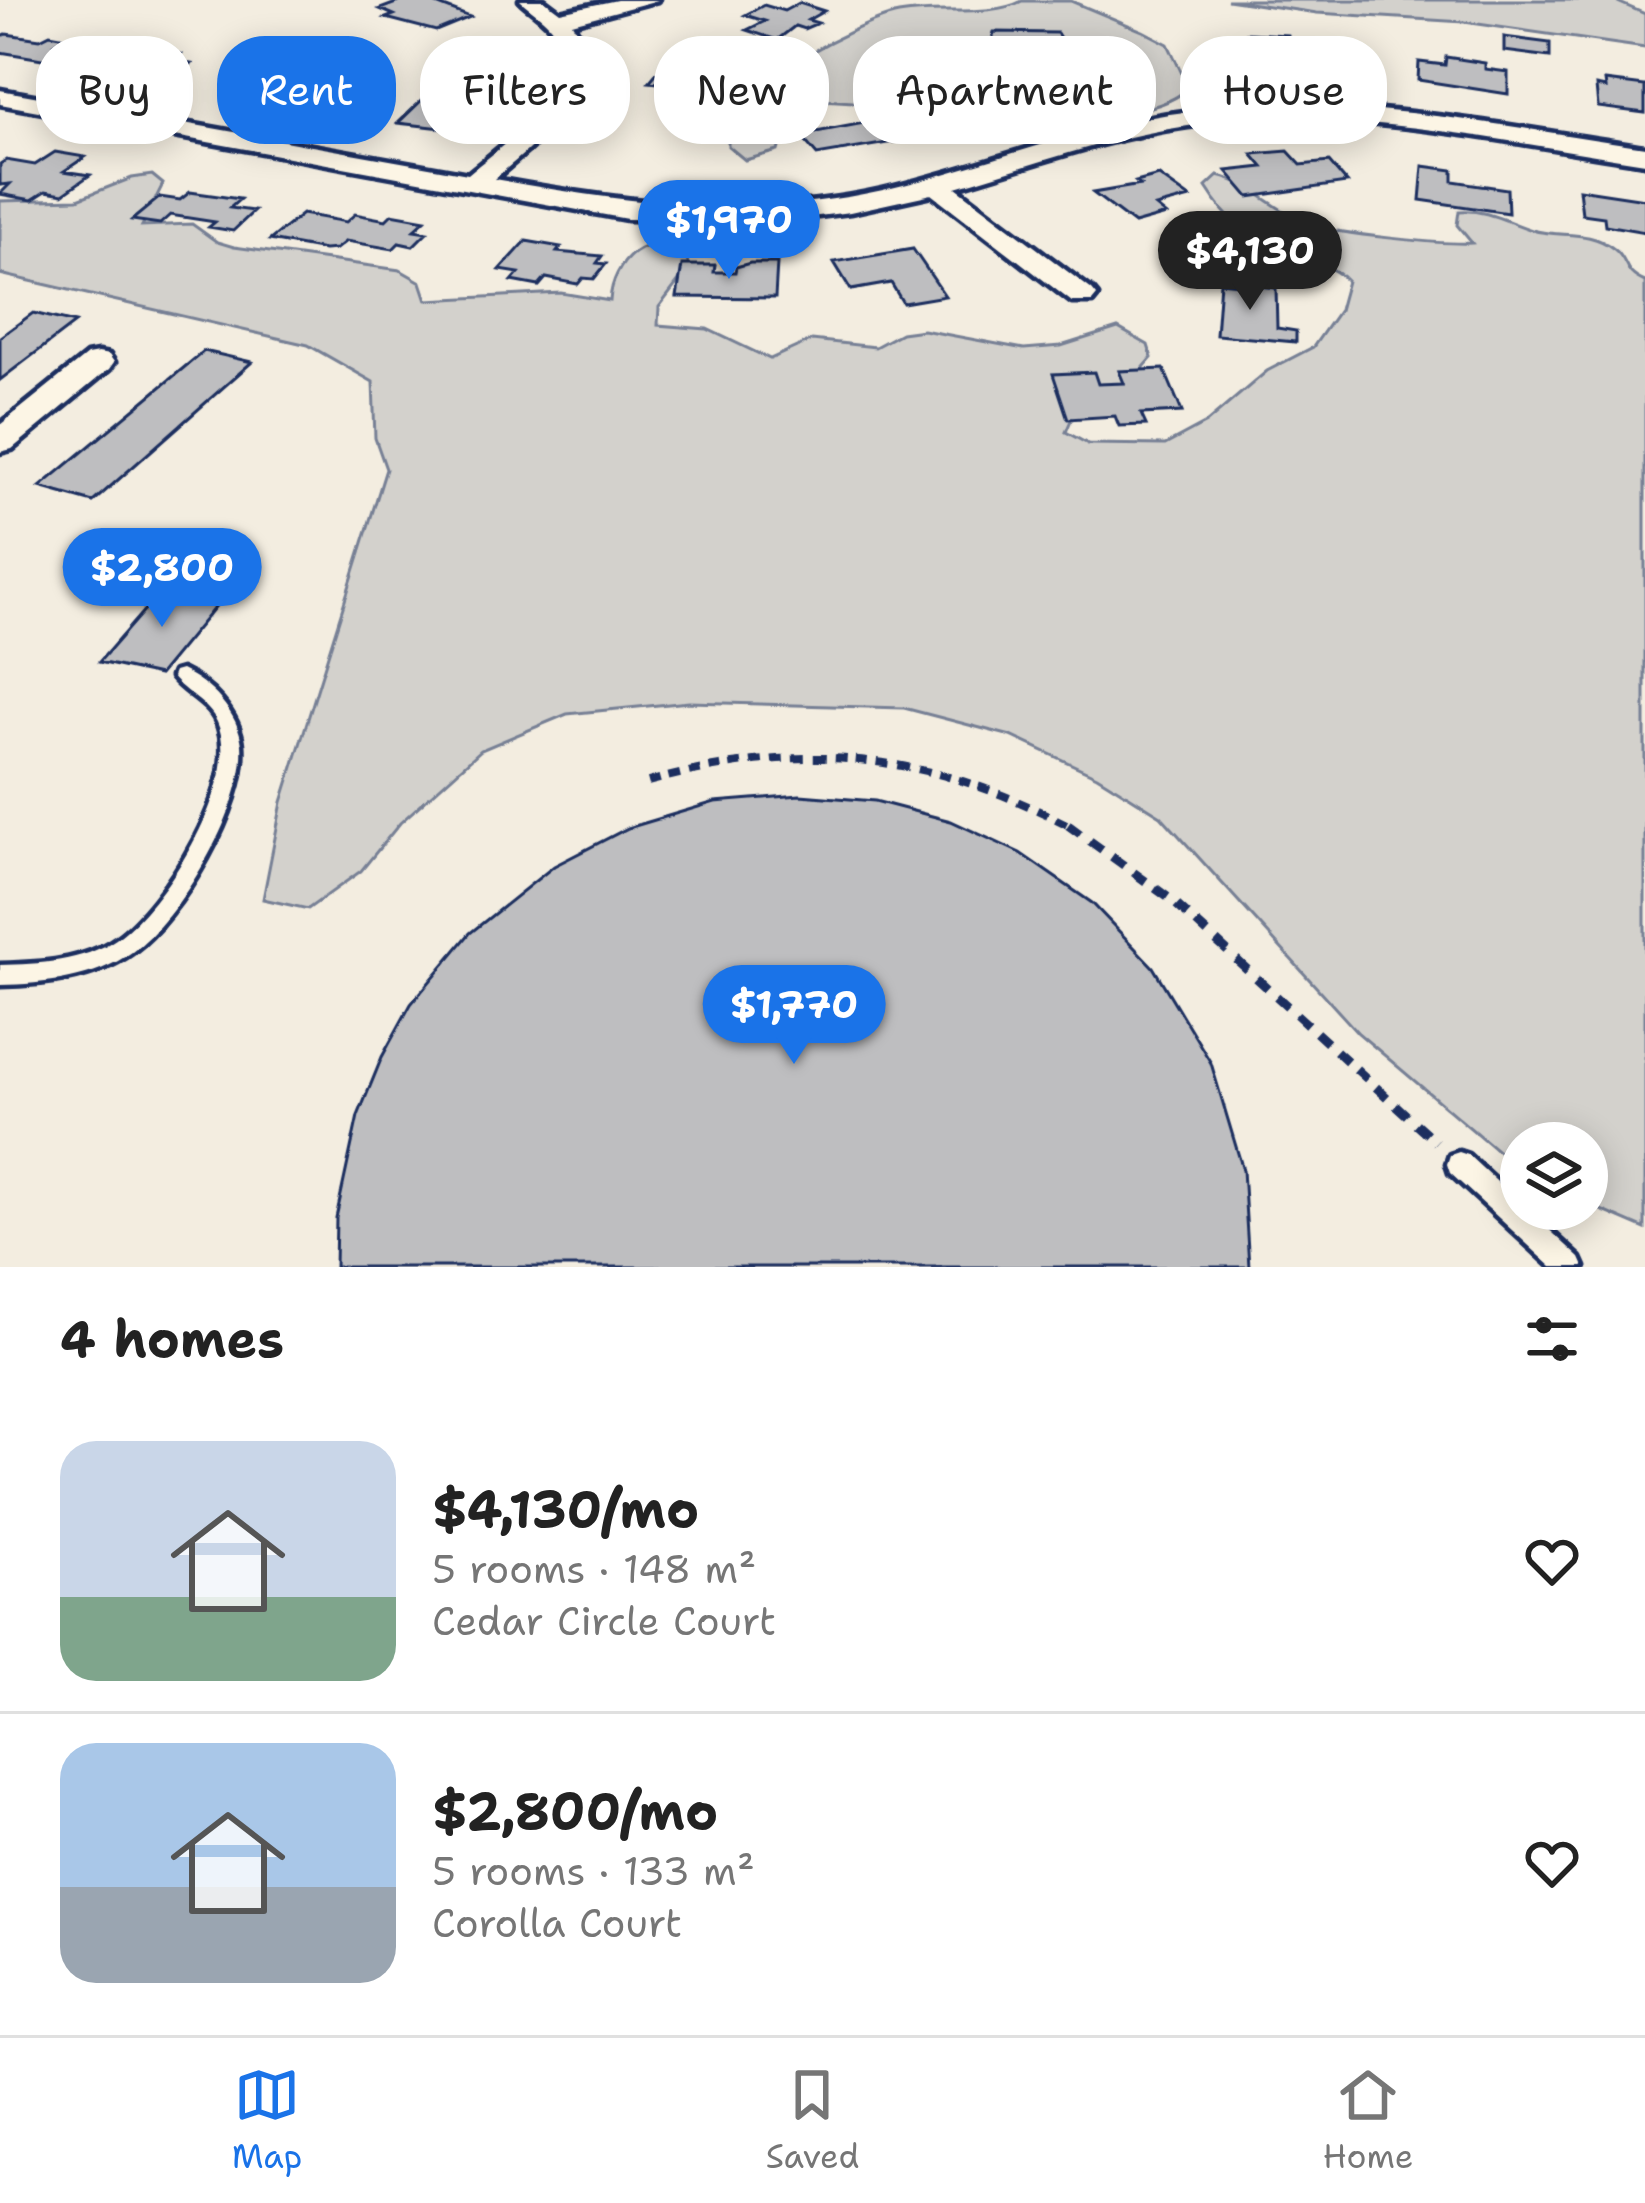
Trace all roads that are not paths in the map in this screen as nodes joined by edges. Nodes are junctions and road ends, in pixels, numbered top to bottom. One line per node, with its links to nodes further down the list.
1 (531, 0): 3 (street)
2 (646, 0): 3 (street)
3 (559, 19): 6 (street)
4 (0, 97): 6 (street)
5 (1645, 155): 7 (street)
6 (472, 184): 7 (street)
7 (936, 184): 8 (street)
8 (1082, 296)
9 (98, 362): 10 (street)
10 (0, 442)
11 (181, 677): 12 (lane)
12 (0, 976)
13 (1459, 1164): 14 (lane)
14 (1571, 1267)

